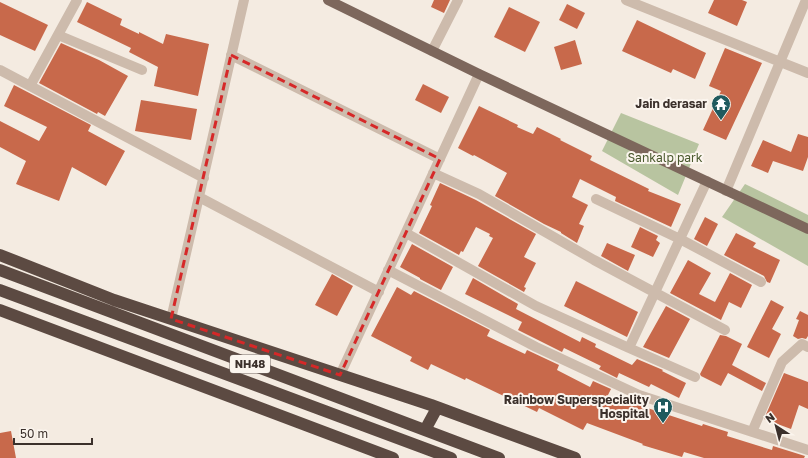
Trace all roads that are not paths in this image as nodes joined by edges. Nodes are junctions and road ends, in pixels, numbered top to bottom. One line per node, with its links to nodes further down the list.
1 (77, 0): 7 (street)
2 (244, 0): 9 (street)
3 (328, 0): 8 (main road)
4 (458, 0): 8 (street)
5 (626, 0): 10 (street)
6 (806, 0): 10 (street)
7 (58, 35): 12 (street); 15 (street)
8 (432, 51): 14 (main road)
9 (231, 55): 16 (street); 18 (street)
10 (781, 62): 13 (street); 20 (street)
11 (0, 70): 15 (street)
12 (142, 70)
13 (808, 73)
14 (479, 74): 16 (street); 19 (main road)
15 (30, 86): 18 (street)
16 (440, 159): 17 (street)
17 (434, 173): 24 (street); 32 (street)
18 (204, 178): 21 (street)
19 (707, 181): 20 (main road); 25 (street)
20 (726, 191): 23 (main road)
21 (199, 197): 31 (street); 34 (street)
22 (596, 199): 25 (street)
23 (808, 229)
24 (406, 233): 28 (street); 37 (street)
25 (680, 239): 29 (street); 32 (street)
26 (0, 255): 34 (highway)
27 (0, 270): 41 (highway, NH48)
28 (388, 270): 31 (street); 42 (street)
29 (761, 282)
30 (0, 290): 45 (highway, NH48)
31 (379, 292): 38 (street)
32 (655, 292): 35 (street); 37 (street)
33 (0, 310): 44 (highway)
34 (172, 319): 38 (highway)
35 (725, 330)
36 (808, 347): 42 (street)
37 (629, 348): 39 (street)
38 (340, 375): 40 (highway)
39 (695, 377)
40 (437, 408): 41 (highway); 47 (highway)
41 (425, 430): 46 (highway, NH48)
42 (752, 432): 43 (street)
43 (808, 450)
44 (393, 458)
45 (451, 458)
46 (500, 458)
47 (575, 458)

